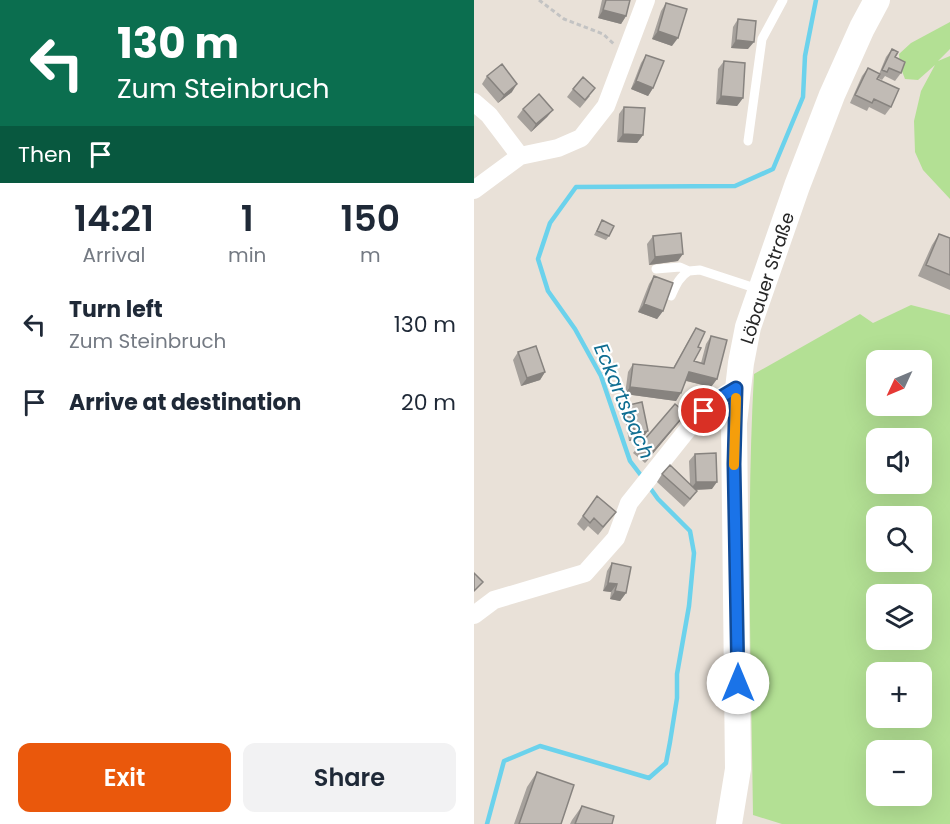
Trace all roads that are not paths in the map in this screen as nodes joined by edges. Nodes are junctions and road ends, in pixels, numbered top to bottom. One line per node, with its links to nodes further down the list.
1 (646, 0): 6 (street)
2 (783, 0): 5 (lane)
3 (878, 0): 10 (main road, Löbauer Straße)
4 (474, 102): 6 (street)
5 (748, 141)
6 (520, 156): 7 (street)
7 (474, 190)
8 (656, 269): 9 (lane)
9 (689, 271): 10 (lane); 11 (lane)
10 (760, 290): 12 (main road, Löbauer Straße)
11 (671, 296)
12 (736, 388): 13 (street); 14 (main road, Löbauer Straße)
13 (474, 615)
14 (729, 824)

